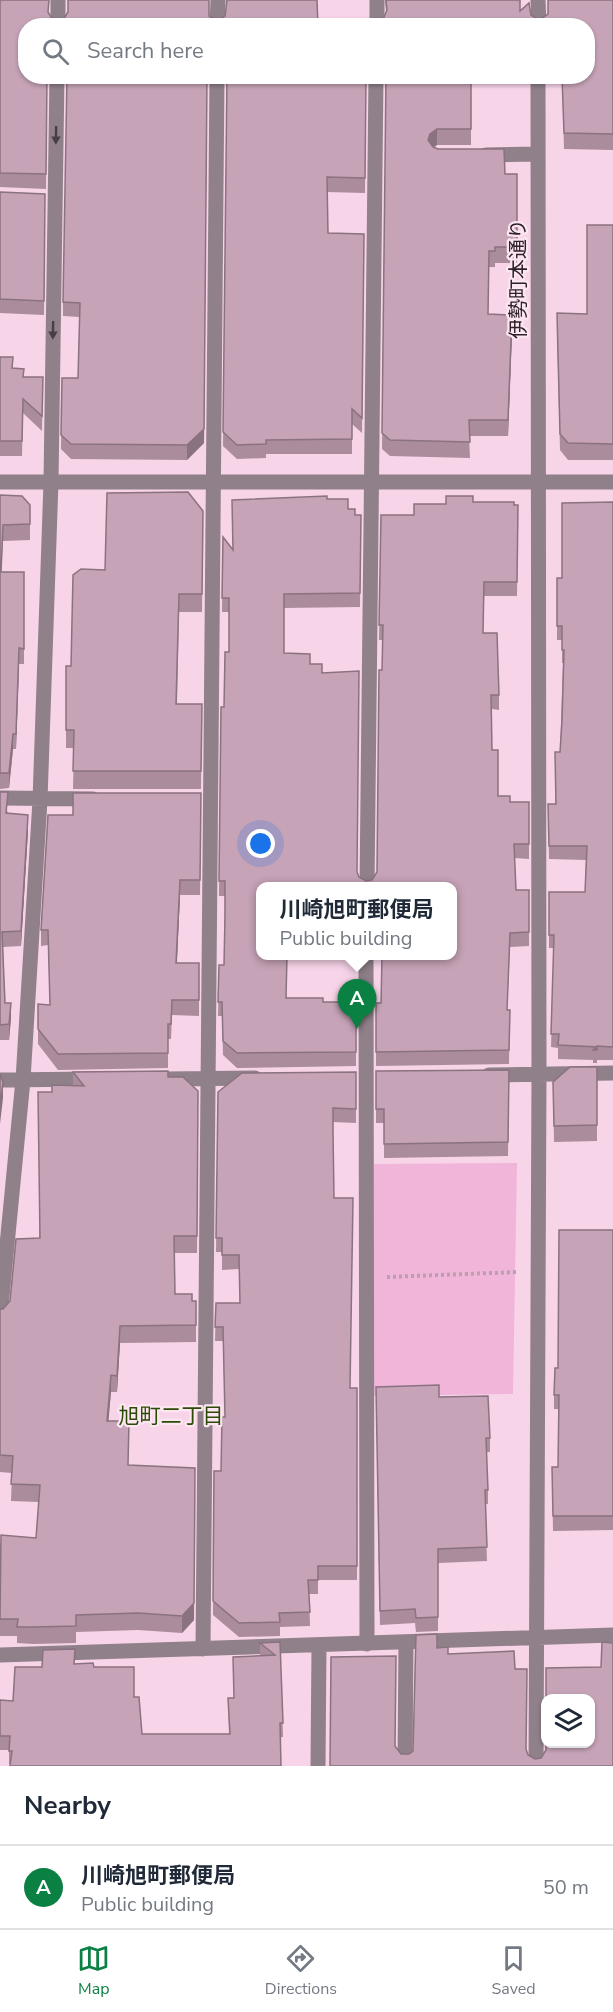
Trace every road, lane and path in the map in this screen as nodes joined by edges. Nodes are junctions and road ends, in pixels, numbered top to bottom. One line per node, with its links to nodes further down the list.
1 (58, 0): 5 (street)
2 (218, 0): 6 (street)
3 (377, 0): 7 (street)
4 (538, 0): 8 (street)
5 (58, 18)
6 (217, 18)
7 (377, 18)
8 (539, 18)
9 (57, 84): 16 (street, one-way to 16)
10 (217, 84): 19 (street)
11 (376, 84): 20 (street)
12 (538, 84): 13 (street, 伊勢町本通り)
13 (538, 154): 14 (street); 17 (street, 伊勢町本通り)
14 (472, 155)
15 (0, 482): 16 (street)
16 (51, 482): 19 (street); 22 (street)
17 (539, 482): 18 (street); 20 (street); 27 (street, 伊勢町本通り)
18 (613, 482)
19 (215, 483): 20 (street); 30 (street)
20 (371, 483): 24 (street)
21 (0, 798): 22 (street)
22 (40, 800): 23 (street); 34 (street)
23 (108, 800)
24 (367, 882)
25 (366, 960): 41 (street)
26 (613, 1073): 27 (street)
27 (539, 1074): 28 (street); 39 (street, 伊勢町本通り)
28 (468, 1075)
29 (272, 1077): 30 (street)
30 (209, 1078): 32 (street); 43 (street)
31 (106, 1079): 34 (street)
32 (154, 1079)
33 (0, 1080): 34 (street)
34 (23, 1080): 37 (street)
35 (504, 1272): 36 (path)
36 (376, 1277)
37 (0, 1317)
38 (613, 1635): 39 (street)
39 (537, 1639): 40 (street); 47 (street, 伊勢町本通り)
40 (406, 1643): 41 (street); 45 (street)
41 (367, 1644): 42 (street)
42 (320, 1646): 43 (street); 46 (street)
43 (203, 1649): 44 (street)
44 (0, 1655)
45 (405, 1762)
46 (318, 1766)
47 (536, 1766)

